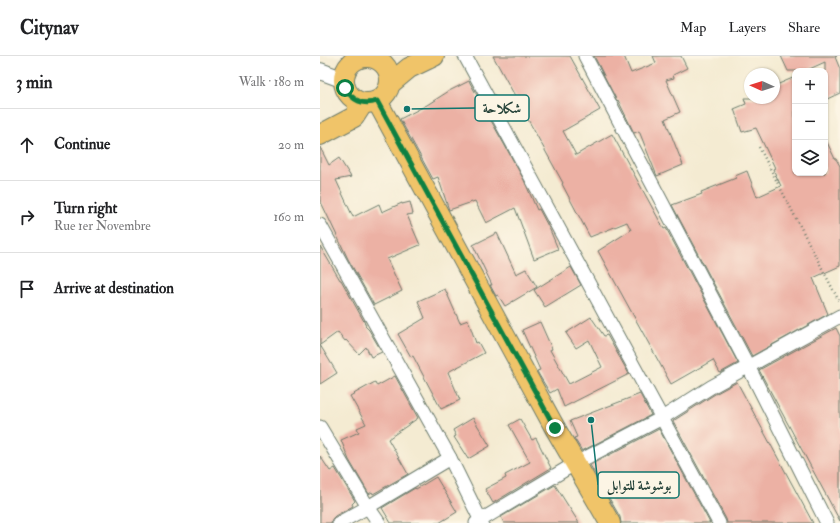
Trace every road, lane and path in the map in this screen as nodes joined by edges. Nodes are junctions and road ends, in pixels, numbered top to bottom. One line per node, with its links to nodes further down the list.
1 (434, 56): 7 (main road)
2 (465, 56): 15 (street)
3 (585, 56): 14 (street)
4 (365, 57): 6 (main road); 7 (main road)
5 (320, 71): 6 (street)
6 (344, 80): 8 (main road)
7 (391, 83): 8 (main road)
8 (370, 102): 9 (main road); 18 (main road)
9 (320, 135)
10 (759, 147): 12 (path)
11 (320, 225): 17 (street)
12 (840, 304)
13 (840, 316): 14 (street)
14 (748, 366): 15 (street); 25 (street)
15 (662, 418): 18 (street); 24 (street)
16 (320, 427): 19 (street)
17 (450, 458): 19 (street); 20 (street)
18 (576, 463): 20 (street); 23 (main road)
19 (368, 507): 21 (street); 22 (street)
20 (480, 522)
21 (339, 523)
22 (379, 523)
23 (610, 523)
24 (719, 523)
25 (827, 523)

